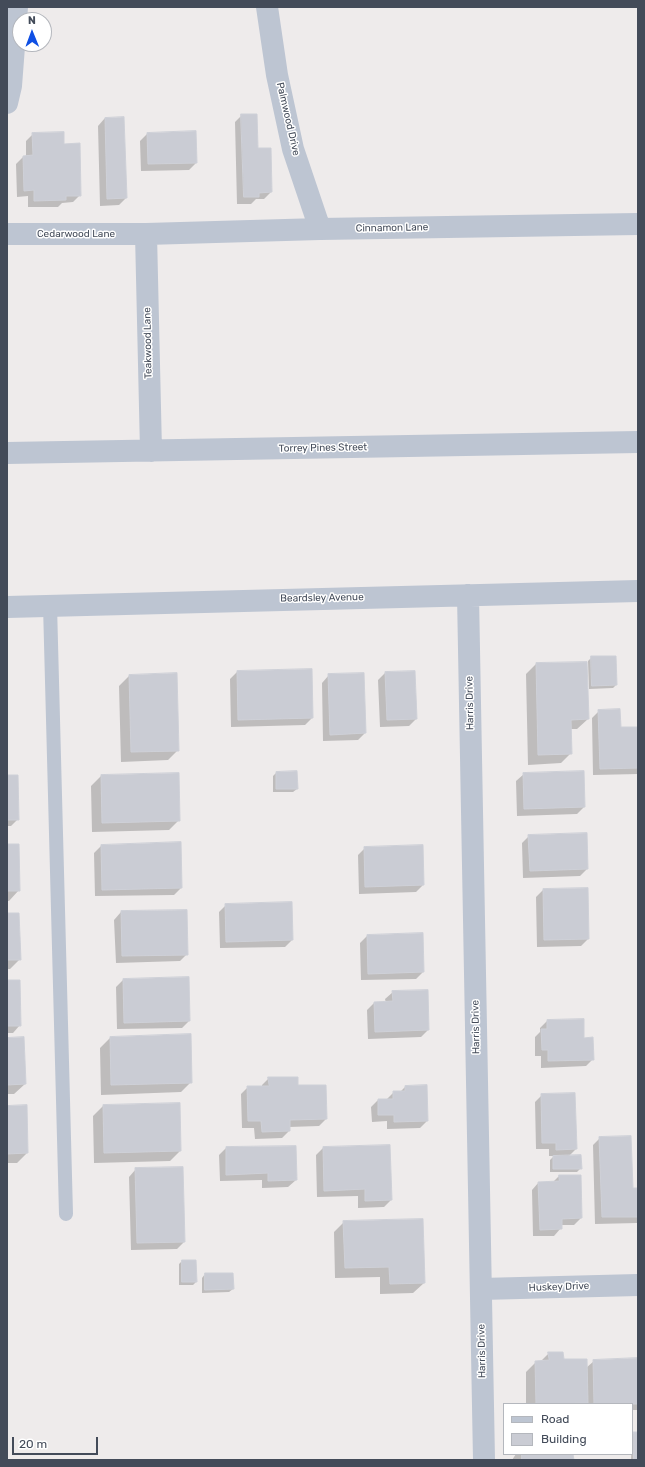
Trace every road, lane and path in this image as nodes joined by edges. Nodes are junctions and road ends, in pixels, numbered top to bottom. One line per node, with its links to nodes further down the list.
1 (267, 7): 5 (street, Palmwood Drive)
2 (14, 9): 3 (street)
3 (7, 103)
4 (638, 224): 5 (street, Cinnamon Lane)
5 (320, 229): 7 (street, Cinnamon Lane)
6 (7, 234): 7 (street, Cedarwood Lane)
7 (146, 234): 9 (street, Teakwood Lane)
8 (638, 442): 9 (street, Torrey Pines Street)
9 (150, 451): 10 (street, Torrey Pines Street)
10 (7, 453)
11 (638, 591): 12 (street, Beardsley Avenue)
12 (468, 595): 13 (street, Beardsley Avenue); 17 (street, Harris Drive)
13 (50, 605): 14 (street, Beardsley Avenue); 15 (lane)
14 (7, 607)
15 (66, 1214)
16 (638, 1285): 17 (street, Huskey Drive)
17 (481, 1289): 18 (street, Harris Drive)
18 (484, 1460)

